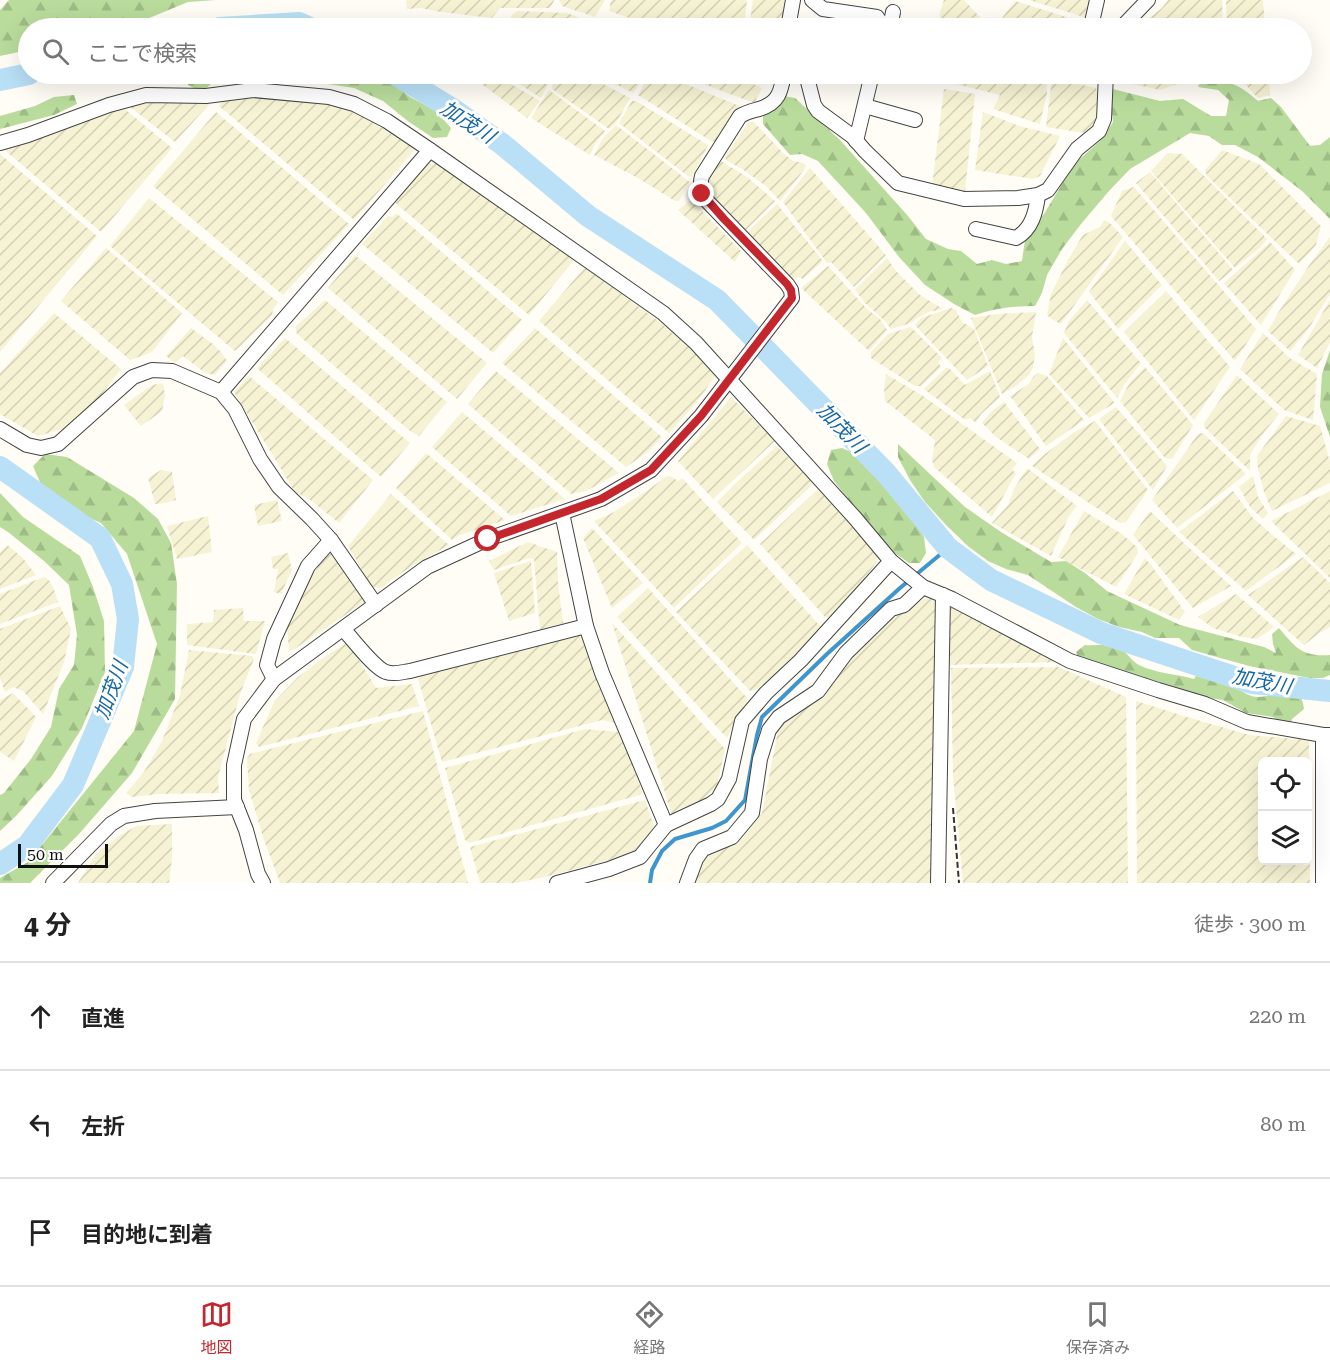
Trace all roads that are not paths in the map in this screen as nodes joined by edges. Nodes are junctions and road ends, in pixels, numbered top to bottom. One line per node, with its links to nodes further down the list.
1 (793, 0): 6 (street)
2 (812, 0): 7 (street)
3 (1097, 0): 9 (street)
4 (1148, 0): 10 (street)
5 (893, 12): 8 (street)
6 (792, 18)
7 (878, 18)
8 (892, 18)
9 (1093, 18)
10 (1131, 18)
11 (782, 84): 22 (street)
12 (809, 84): 17 (street)
13 (870, 84): 15 (street)
14 (1104, 84): 20 (street)
15 (865, 106): 16 (street); 17 (street)
16 (915, 120)
17 (856, 141): 20 (street)
18 (0, 143): 19 (street)
19 (430, 150): 22 (street); 23 (street)
20 (1038, 195): 21 (street)
21 (976, 230)
22 (729, 379): 25 (street); 27 (street)
23 (221, 392): 24 (street); 26 (street)
24 (0, 429)
25 (562, 513): 30 (street); 31 (street)
26 (331, 540): 30 (street); 33 (street)
27 (891, 561): 28 (street); 36 (street)
28 (920, 584): 29 (street); 40 (street)
29 (944, 595): 34 (street); 41 (street)
30 (376, 605): 32 (street)
31 (586, 626): 32 (street); 36 (street)
32 (343, 628): 33 (street)
33 (274, 679): 35 (street)
34 (1327, 735): 42 (street)
35 (237, 807): 37 (street); 38 (street)
36 (666, 825): 39 (street)
37 (53, 883)
38 (263, 883)
39 (557, 883)
40 (687, 883)
41 (938, 883)
42 (1323, 883)

